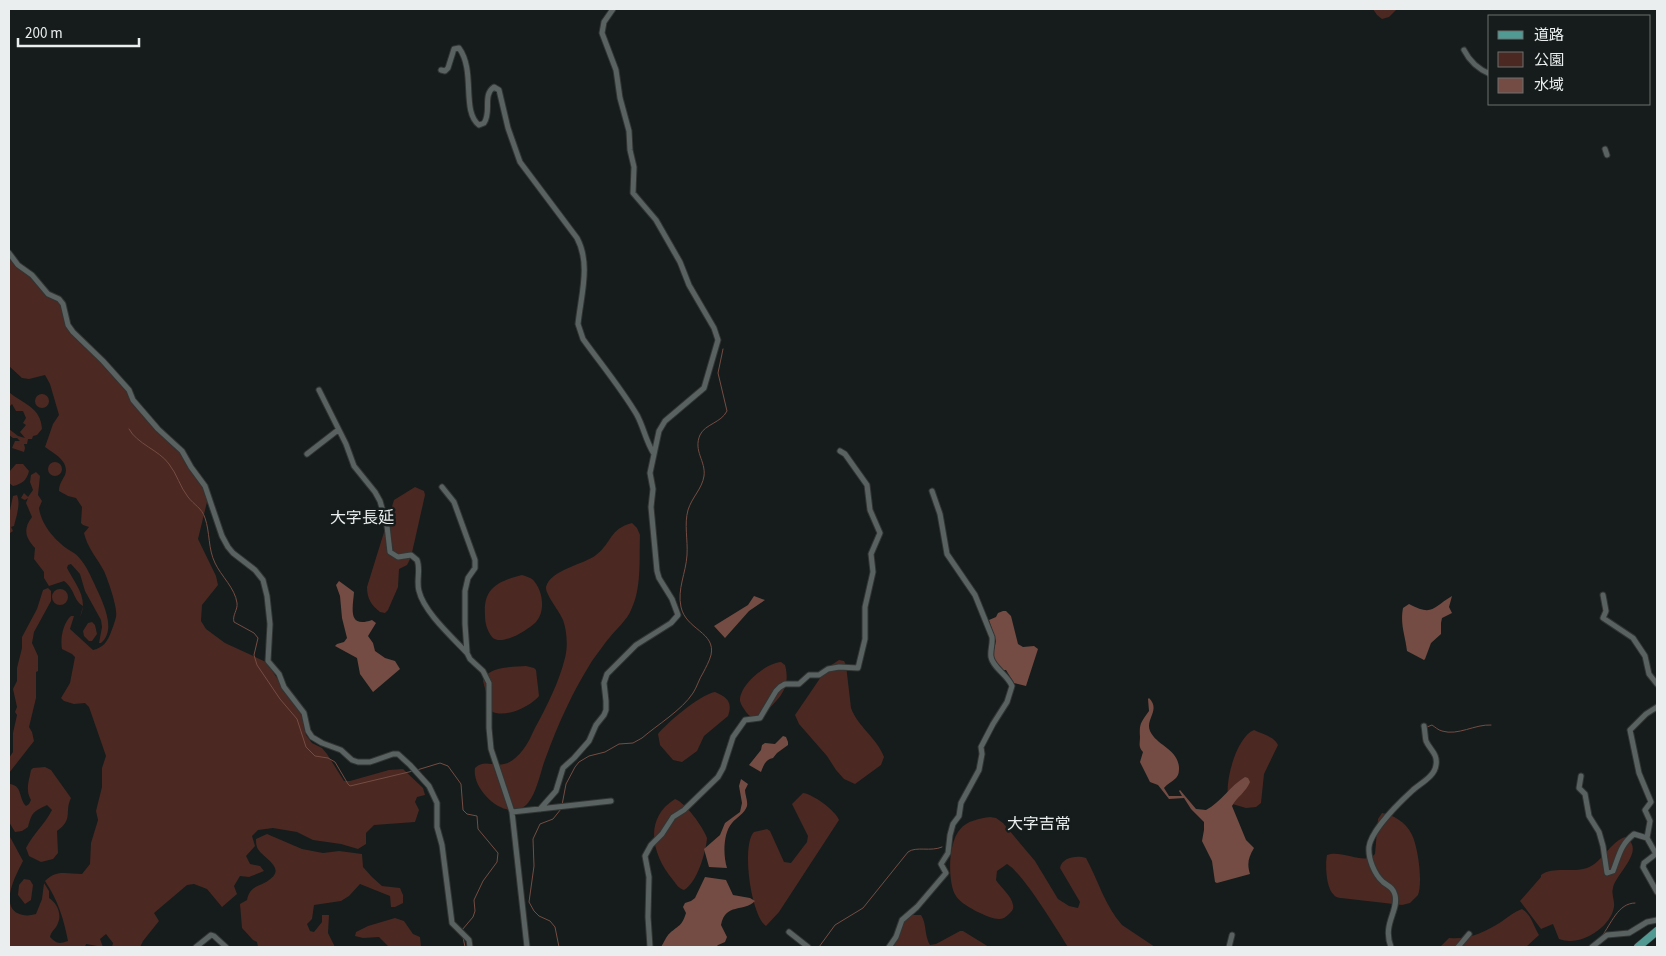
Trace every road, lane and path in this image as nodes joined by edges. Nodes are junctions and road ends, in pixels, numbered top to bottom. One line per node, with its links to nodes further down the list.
1 (613, 9): 10 (street)
2 (1464, 50): 4 (street)
3 (441, 70): 10 (street)
4 (1488, 73)
5 (9, 253): 32 (street)
6 (319, 390): 7 (street)
7 (338, 430): 9 (street); 14 (street)
8 (840, 451): 34 (street)
9 (307, 454)
10 (654, 454): 20 (street)
11 (442, 487): 14 (street)
12 (932, 491): 36 (street)
13 (1603, 594): 15 (street)
14 (467, 653): 21 (street)
15 (1657, 684)
16 (1657, 707): 22 (street)
17 (1424, 726): 38 (street)
18 (1581, 776): 22 (street)
19 (611, 801): 20 (street)
20 (540, 809): 21 (street)
21 (512, 812): 33 (street)
22 (1648, 838): 23 (street)
23 (1657, 854): 24 (street)
24 (1657, 892)
25 (1656, 920): 40 (street)
26 (1657, 931): 41 (main road)
27 (788, 932): 35 (street)
28 (1469, 934): 39 (street)
29 (1232, 935): 37 (street)
30 (196, 947): 31 (street)
31 (226, 947)
32 (470, 947)
33 (527, 947)
34 (650, 947)
35 (808, 947)
36 (890, 947)
37 (1229, 947)
38 (1391, 947)
39 (1458, 947)
40 (1592, 947)
41 (1638, 947)

